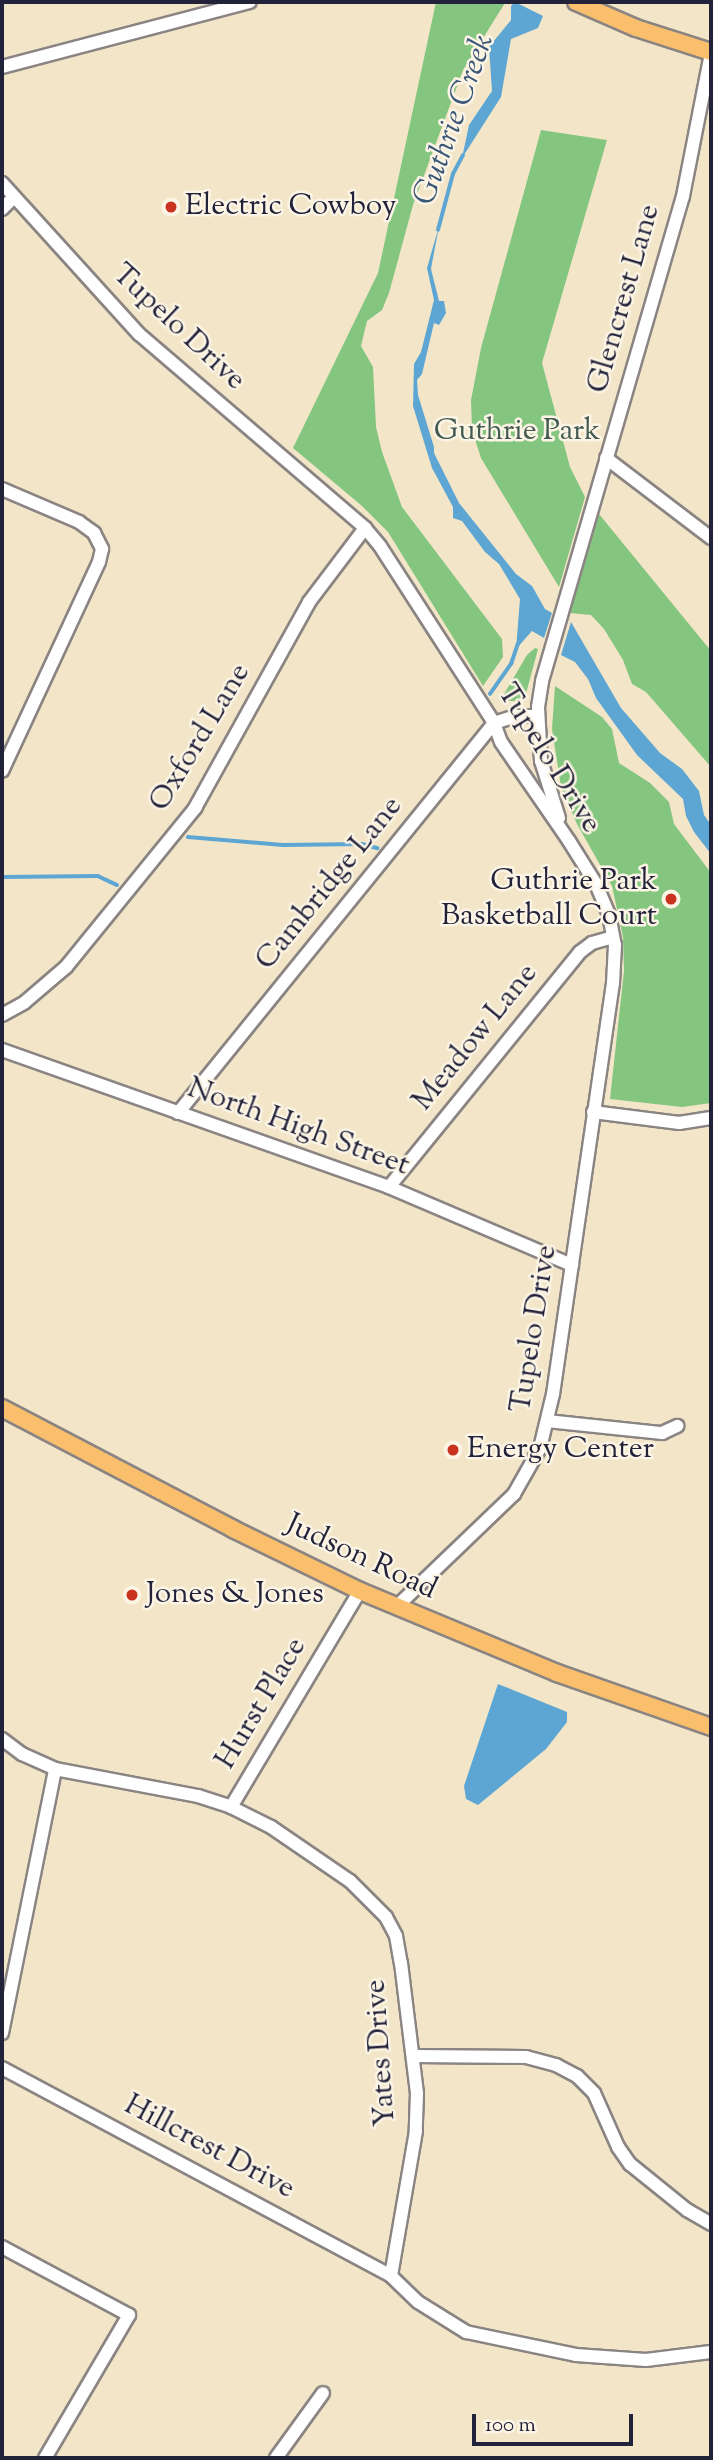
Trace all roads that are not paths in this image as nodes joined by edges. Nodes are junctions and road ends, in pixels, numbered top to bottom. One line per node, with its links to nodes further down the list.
1 (250, 2): 4 (street)
2 (576, 2): 3 (main road)
3 (711, 52): 8 (street, Glencrest Lane)
4 (2, 67)
5 (2, 183): 6 (street, Tupelo Drive)
6 (14, 197): 7 (street); 10 (street, Tupelo Drive)
7 (2, 209)
8 (606, 458): 11 (street); 12 (street, Glencrest Lane)
9 (2, 489): 14 (street)
10 (365, 528): 13 (street, Tupelo Drive); 17 (street, Oxford Lane)
11 (711, 538)
12 (538, 716): 13 (street); 15 (street, Glencrest Lane)
13 (494, 723): 15 (street, Tupelo Drive); 20 (street, Cambridge Lane)
14 (2, 771)
15 (569, 841): 16 (street, Tupelo Drive)
16 (614, 937): 19 (street, Tupelo Drive); 22 (street, Meadow Lane)
17 (2, 1015)
18 (2, 1050): 20 (street, North High Street)
19 (593, 1112): 21 (street); 23 (street, Tupelo Drive)
20 (178, 1113): 22 (street, North High Street)
21 (711, 1118)
22 (389, 1187): 23 (street, North High Street)
23 (572, 1265): 25 (street, Tupelo Drive)
24 (2, 1408): 27 (main road, Judson Road)
25 (547, 1421): 26 (street); 28 (street, Tupelo Drive)
26 (677, 1426)
27 (360, 1591): 28 (main road, Judson Road); 32 (street, Hurst Place)
28 (396, 1607): 29 (main road, Judson Road)
29 (711, 1727)
30 (2, 1739): 31 (street, Yates Drive)
31 (55, 1769): 32 (street, Yates Drive); 33 (street)
32 (231, 1807): 34 (street, Yates Drive)
33 (2, 2033)
34 (414, 2056): 36 (street); 38 (street, Yates Drive)
35 (2, 2068): 38 (street, Hillcrest Drive)
36 (711, 2224)
37 (2, 2247): 41 (street)
38 (391, 2276): 39 (street)
39 (711, 2352)
40 (323, 2393): 42 (street)
41 (46, 2458)
42 (276, 2458)

